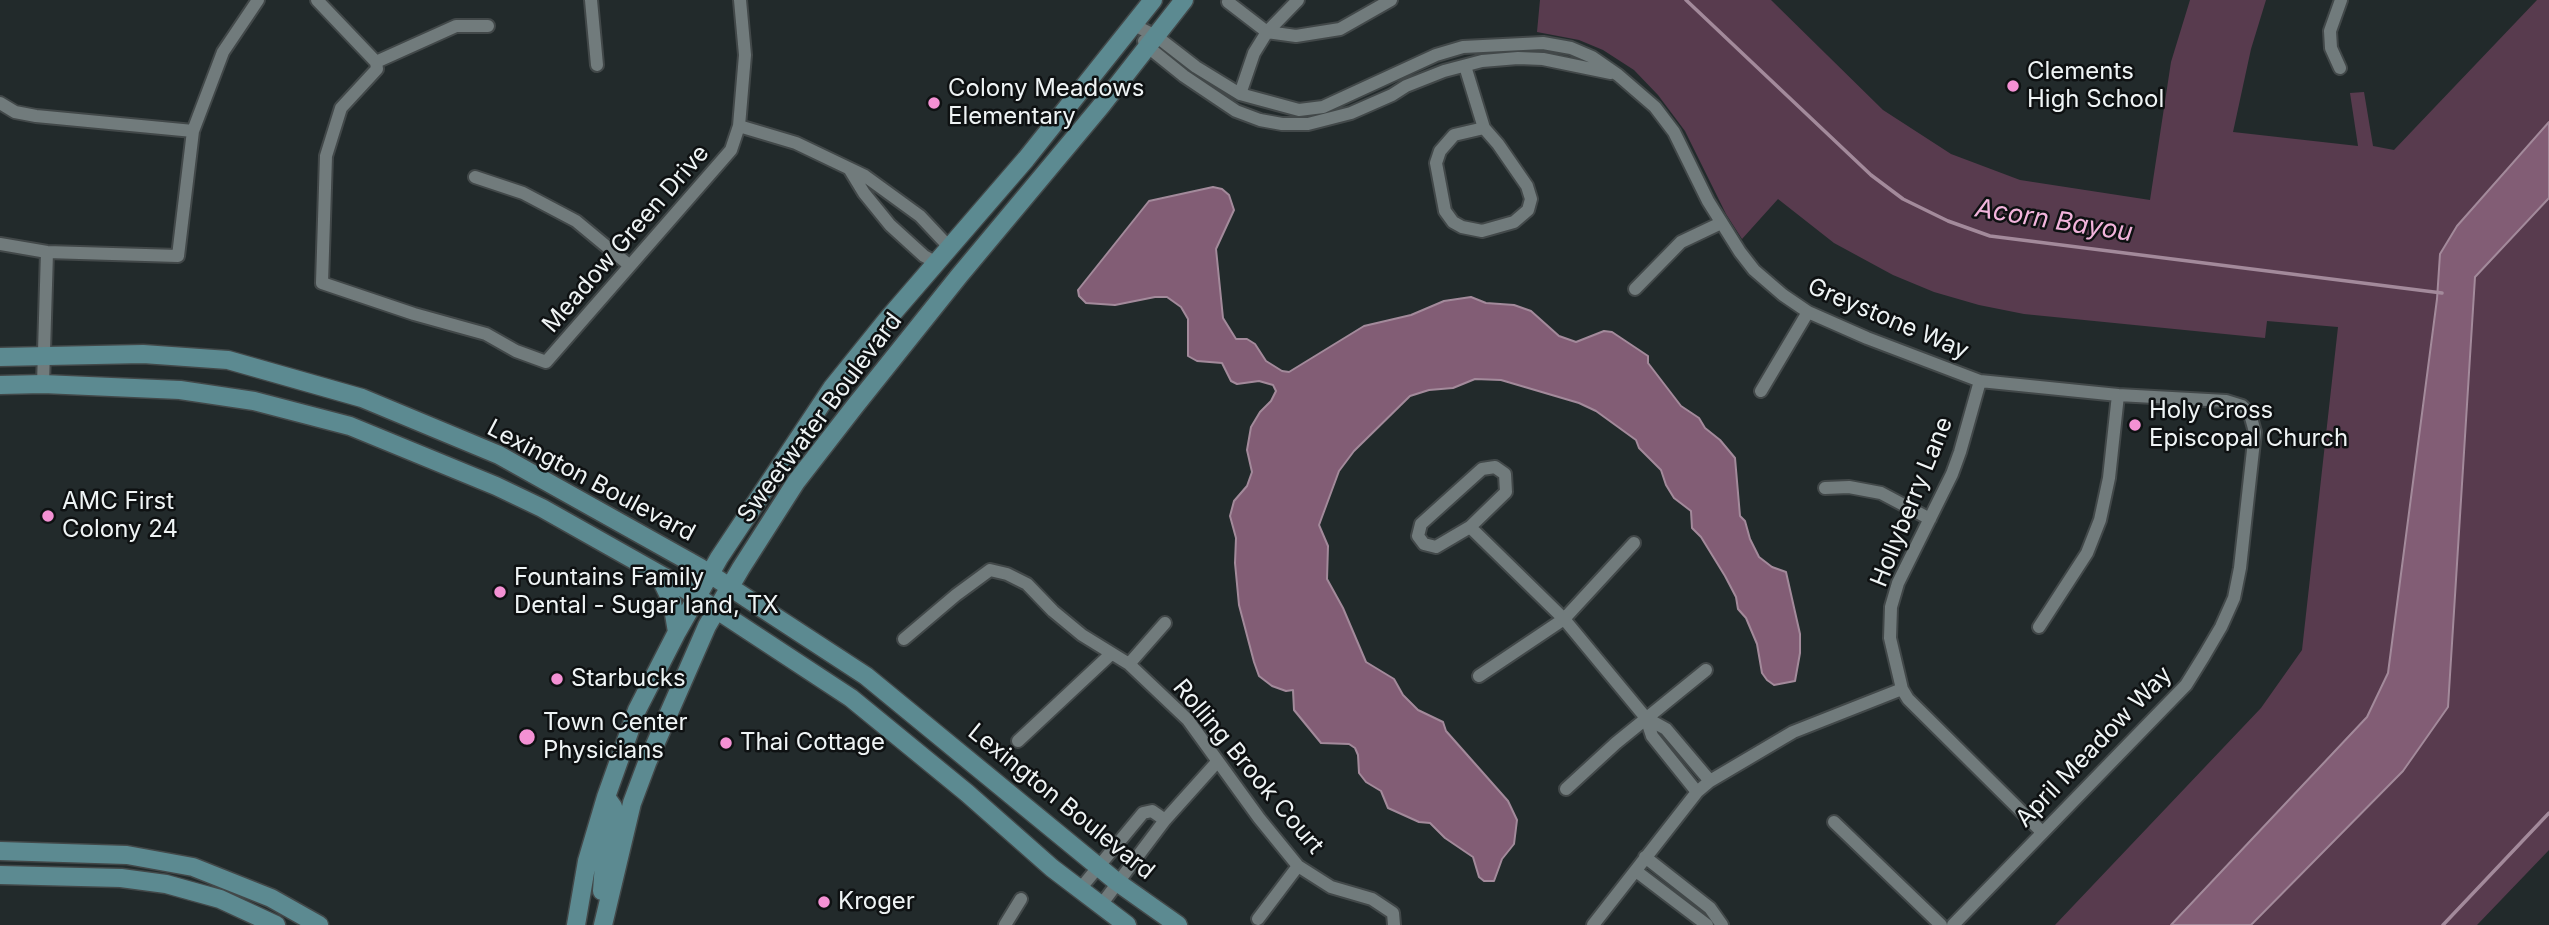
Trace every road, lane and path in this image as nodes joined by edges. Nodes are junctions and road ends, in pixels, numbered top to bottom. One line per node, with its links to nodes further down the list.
1 (258, 0): 28 (street)
2 (317, 0): 17 (street)
3 (591, 0): 18 (street)
4 (740, 0): 26 (street, Meadow Green Drive)
5 (1153, 0): 11 (main road, Sweetwater Boulevard)
6 (1184, 0): 14 (main road, Sweetwater Boulevard)
7 (1298, 0): 13 (street)
8 (1391, 0): 13 (street)
9 (2341, 0): 20 (street)
10 (1228, 2): 13 (street)
11 (1134, 25): 14 (street, Greystone Way); 33 (main road, Sweetwater Boulevard)
12 (488, 26): 17 (street)
13 (1267, 32): 23 (street)
14 (1152, 41): 23 (street, Greystone Way); 24 (street, Greystone Way); 37 (main road, Sweetwater Boulevard)
15 (1543, 43): 16 (street); 21 (street, Greystone Way); 22 (street, Greystone Way)
16 (1543, 59): 19 (street, Greystone Way); 21 (street, Greystone Way)
17 (376, 62): 36 (street, Meadow Green Drive)
18 (597, 65)
19 (1465, 66): 24 (street, Greystone Way); 27 (street)
20 (2340, 68)
21 (1618, 75): 31 (street, Greystone Way)
22 (1386, 79): 23 (street, Greystone Way); 24 (street)
23 (1240, 94)
24 (1392, 95)
25 (0, 103): 28 (street)
26 (739, 126): 29 (street); 36 (street, Meadow Green Drive)
27 (1484, 128): 27 (street)
28 (193, 131): 34 (street)
29 (850, 170): 33 (street); 35 (street)
30 (475, 177): 36 (street)
31 (1721, 223): 38 (street); 39 (street, Greystone Way)
32 (0, 244): 34 (street)
33 (950, 248): 35 (main road, Sweetwater Boulevard); 37 (main road)
34 (47, 252): 40 (street)
35 (937, 263): 37 (main road); 45 (main road, Sweetwater Boulevard)
36 (629, 265)
37 (963, 271): 49 (main road, Sweetwater Boulevard)
38 (1635, 289)
39 (1808, 312): 42 (street, Greystone Way); 46 (street)
40 (43, 356): 41 (main road, Lexington Boulevard); 43 (street); 48 (main road, Lexington Boulevard)
41 (0, 357)
42 (1980, 381): 47 (street, Greystone Way); 54 (street, Hollyberry Lane)
43 (43, 384): 44 (main road, Lexington Boulevard); 51 (main road, Lexington Boulevard)
44 (0, 386)
45 (832, 388): 49 (main road); 58 (main road, Sweetwater Boulevard)
46 (1761, 391)
47 (2118, 395): 50 (street, Greystone Way); 65 (street)
48 (362, 398): 51 (main road); 53 (main road, Lexington Boulevard)
49 (855, 405): 60 (main road, Sweetwater Boulevard)
50 (2250, 414): 86 (street, April Meadow Way)
51 (351, 426): 56 (main road, Lexington Boulevard)
52 (1825, 488): 54 (street)
53 (589, 505): 56 (main road); 58 (main road, Lexington Boulevard)
54 (1930, 519): 73 (street, Hollyberry Lane)
55 (1471, 527): 55 (street); 63 (street)
56 (578, 528): 59 (main road, Lexington Boulevard)
57 (1634, 543): 63 (street)
58 (710, 574): 60 (main road, Lexington Boulevard); 61 (main road, Sweetwater Boulevard)
59 (659, 575): 61 (main road, Lexington Boulevard); 66 (main road)
60 (730, 587): 62 (main road, Sweetwater Boulevard); 71 (main road, Lexington Boulevard)
61 (696, 597): 62 (main road, Lexington Boulevard); 66 (main road, Sweetwater Boulevard)
62 (716, 610): 74 (main road, Lexington Boulevard); 83 (main road, Sweetwater Boulevard)
63 (1564, 619): 72 (street); 75 (street)
64 (1165, 622): 69 (street)
65 (2039, 627)
66 (677, 632): 76 (main road, Sweetwater Boulevard)
67 (904, 639): 68 (street, Rolling Brook Court)
68 (1111, 654): 69 (street, Rolling Brook Court); 77 (street)
69 (1129, 664): 78 (street, Rolling Brook Court)
70 (1706, 670): 75 (street)
71 (866, 676): 74 (main road); 90 (main road, Lexington Boulevard)
72 (1479, 676)
73 (1902, 689): 79 (street); 86 (street, Hollyberry Lane)
74 (851, 698): 97 (main road, Lexington Boulevard)
75 (1646, 718): 79 (street); 80 (street); 81 (street)
76 (626, 741): 82 (main road, Sweetwater Boulevard); 83 (main road)
77 (1018, 741)
78 (1217, 762): 84 (street); 91 (street, Rolling Brook Court)
79 (1710, 781): 81 (street)
80 (1566, 789)
81 (1697, 792): 89 (street)
82 (606, 797): 102 (main road); 106 (main road, Sweetwater Boulevard)
83 (632, 803): 102 (main road, Sweetwater Boulevard)
84 (1165, 820): 90 (street); 96 (street)
85 (1834, 822): 115 (street)
86 (2042, 832): 116 (street, April Meadow Way)
87 (0, 851): 88 (main road)
88 (111, 854): 93 (main road); 95 (street)
89 (1645, 857): 92 (street); 114 (street)
90 (1099, 866): 96 (main road, Lexington Boulevard); 97 (street)
91 (1298, 866): 103 (street); 110 (street, Rolling Brook Court)
92 (1636, 871): 100 (street); 113 (street)
93 (208, 873): 98 (street); 105 (main road)
94 (0, 875): 95 (main road)
95 (86, 878): 98 (main road)
96 (1117, 882): 101 (street); 109 (main road, Lexington Boulevard)
97 (1080, 889): 101 (main road, Lexington Boulevard)
98 (202, 893): 104 (main road)
99 (1021, 899): 107 (street)
100 (1611, 903): 111 (street); 112 (street)
101 (1101, 905): 108 (main road, Lexington Boulevard)
102 (604, 917)
103 (1258, 919)
104 (276, 925)
105 (318, 925)
106 (576, 925)
107 (1005, 925)
108 (1127, 925)
109 (1178, 925)
110 (1394, 925)
111 (1593, 925)
112 (1607, 925)
113 (1707, 925)
114 (1721, 925)
115 (1941, 925)
116 (1952, 925)

